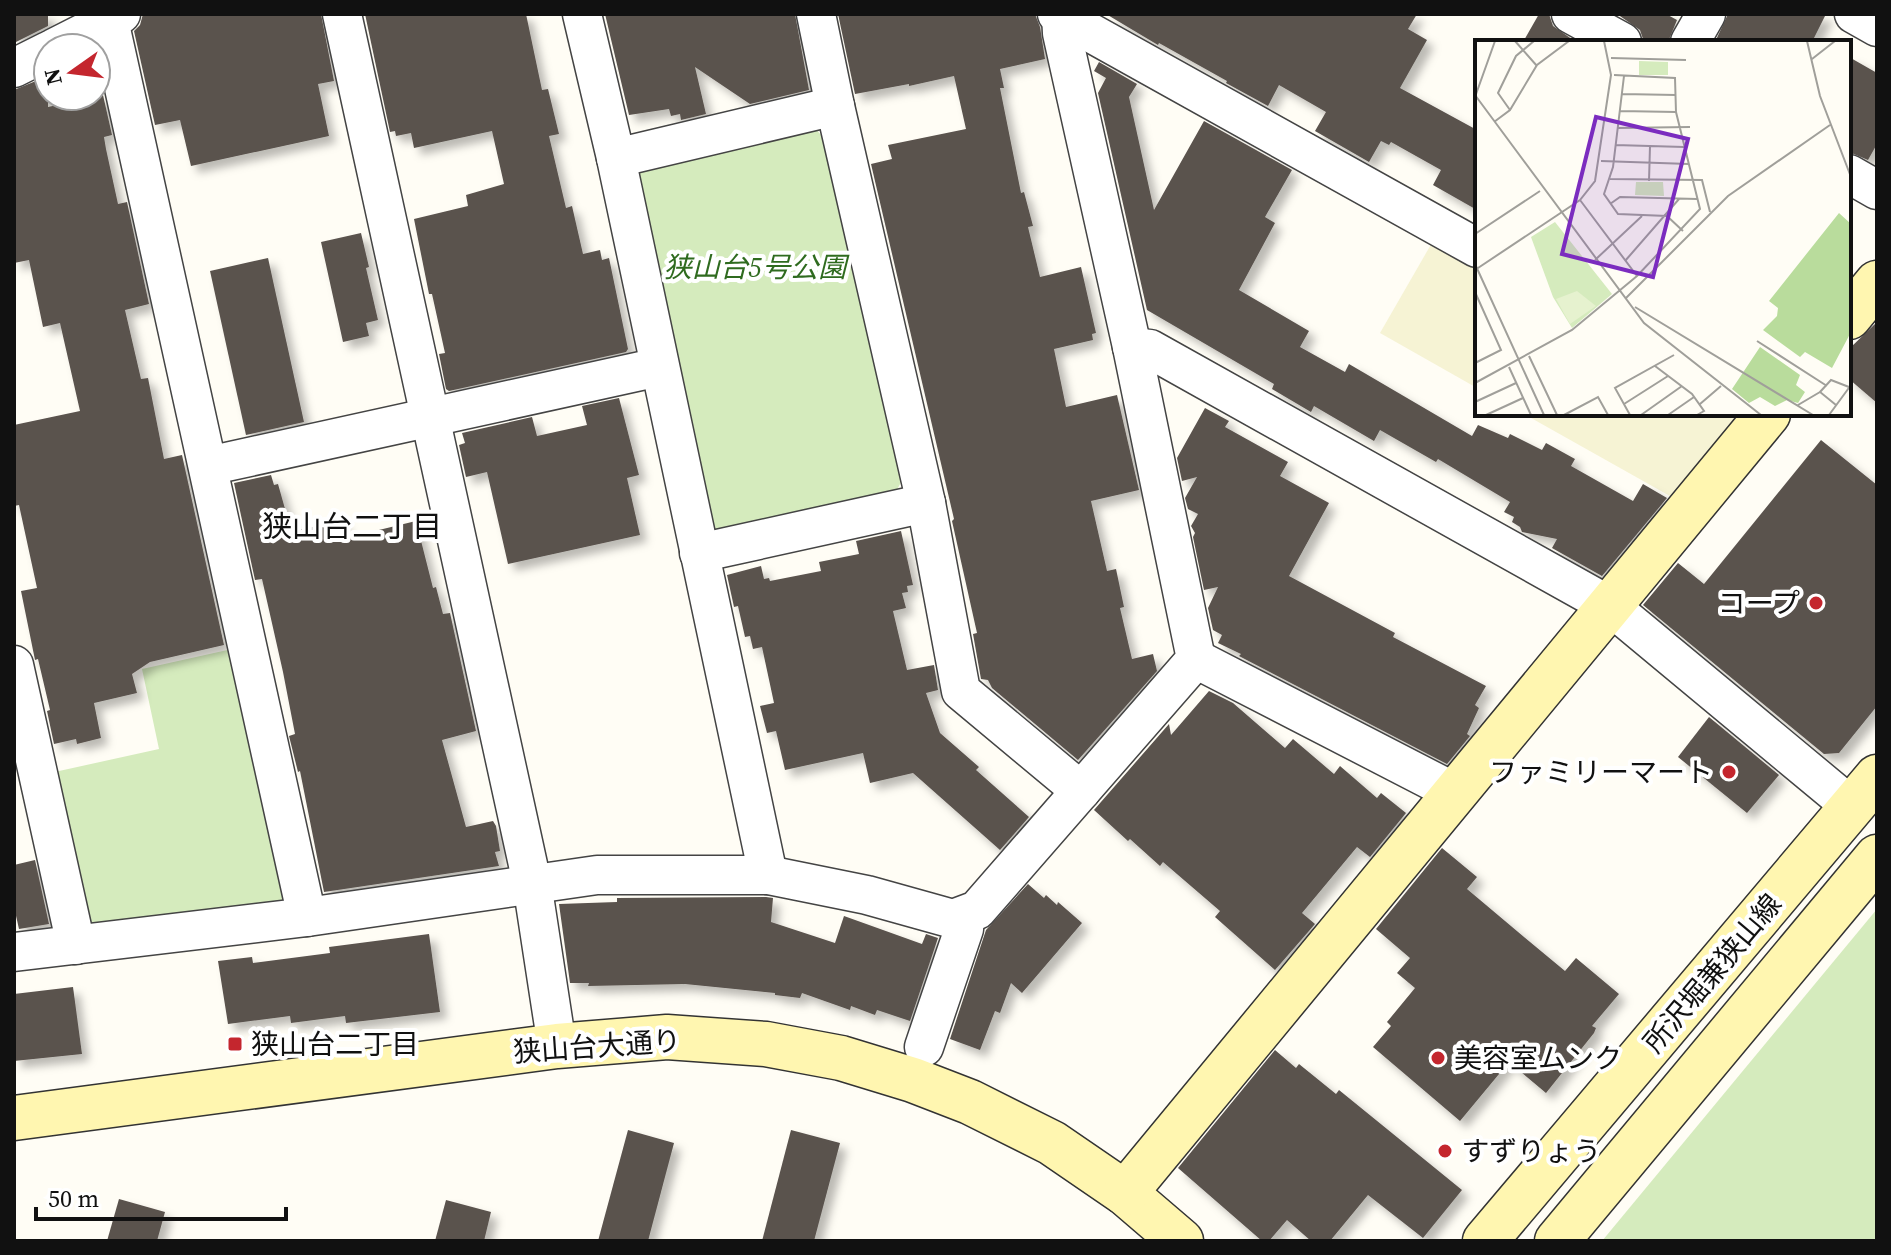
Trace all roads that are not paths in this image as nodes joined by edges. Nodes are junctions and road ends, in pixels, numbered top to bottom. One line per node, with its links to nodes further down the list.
1 (342, 14): 25 (street)
2 (582, 14): 16 (street)
3 (816, 14): 15 (street)
4 (1571, 14): 11 (street)
5 (1706, 14): 12 (street)
6 (1854, 14): 9 (street)
7 (1060, 15): 19 (street); 22 (street)
8 (115, 17): 10 (street); 26 (street)
9 (1877, 27)
10 (85, 32)
11 (1618, 40)
12 (1691, 40)
13 (32, 59): 14 (street)
14 (14, 68)
15 (835, 106): 16 (street); 27 (street)
16 (616, 158): 23 (street)
17 (1851, 175): 18 (street)
18 (1877, 190)
19 (1475, 247)
20 (1877, 283): 21 (street)
21 (1851, 315)
22 (1132, 347): 29 (street); 30 (street)
23 (659, 367): 25 (street); 28 (street)
24 (1766, 416): 29 (street)
25 (430, 417): 26 (street); 37 (street)
26 (208, 466): 39 (street)
27 (926, 503): 28 (street); 32 (street)
28 (699, 553): 36 (street)
29 (1610, 606): 33 (street); 34 (street)
30 (1196, 659): 32 (street); 33 (street)
31 (14, 665): 40 (street)
32 (1081, 791): 38 (street)
33 (1454, 792): 45 (street)
34 (1865, 792): 47 (street, 所沢堀兼狭山線)
35 (1877, 857): 48 (street, 所沢堀兼狭山線)
36 (768, 875): 37 (street); 38 (street)
37 (532, 883): 39 (street); 42 (street)
38 (965, 916): 43 (street)
39 (307, 917): 40 (street)
40 (76, 945): 41 (street)
41 (14, 952)
42 (557, 1046): 44 (street, 狭山台大通り); 45 (street, 狭山台大通り)
43 (924, 1047)
44 (14, 1118)
45 (1125, 1193): 46 (street, 狭山台大通り)
46 (1181, 1241)
47 (1485, 1241)
48 (1557, 1241)

